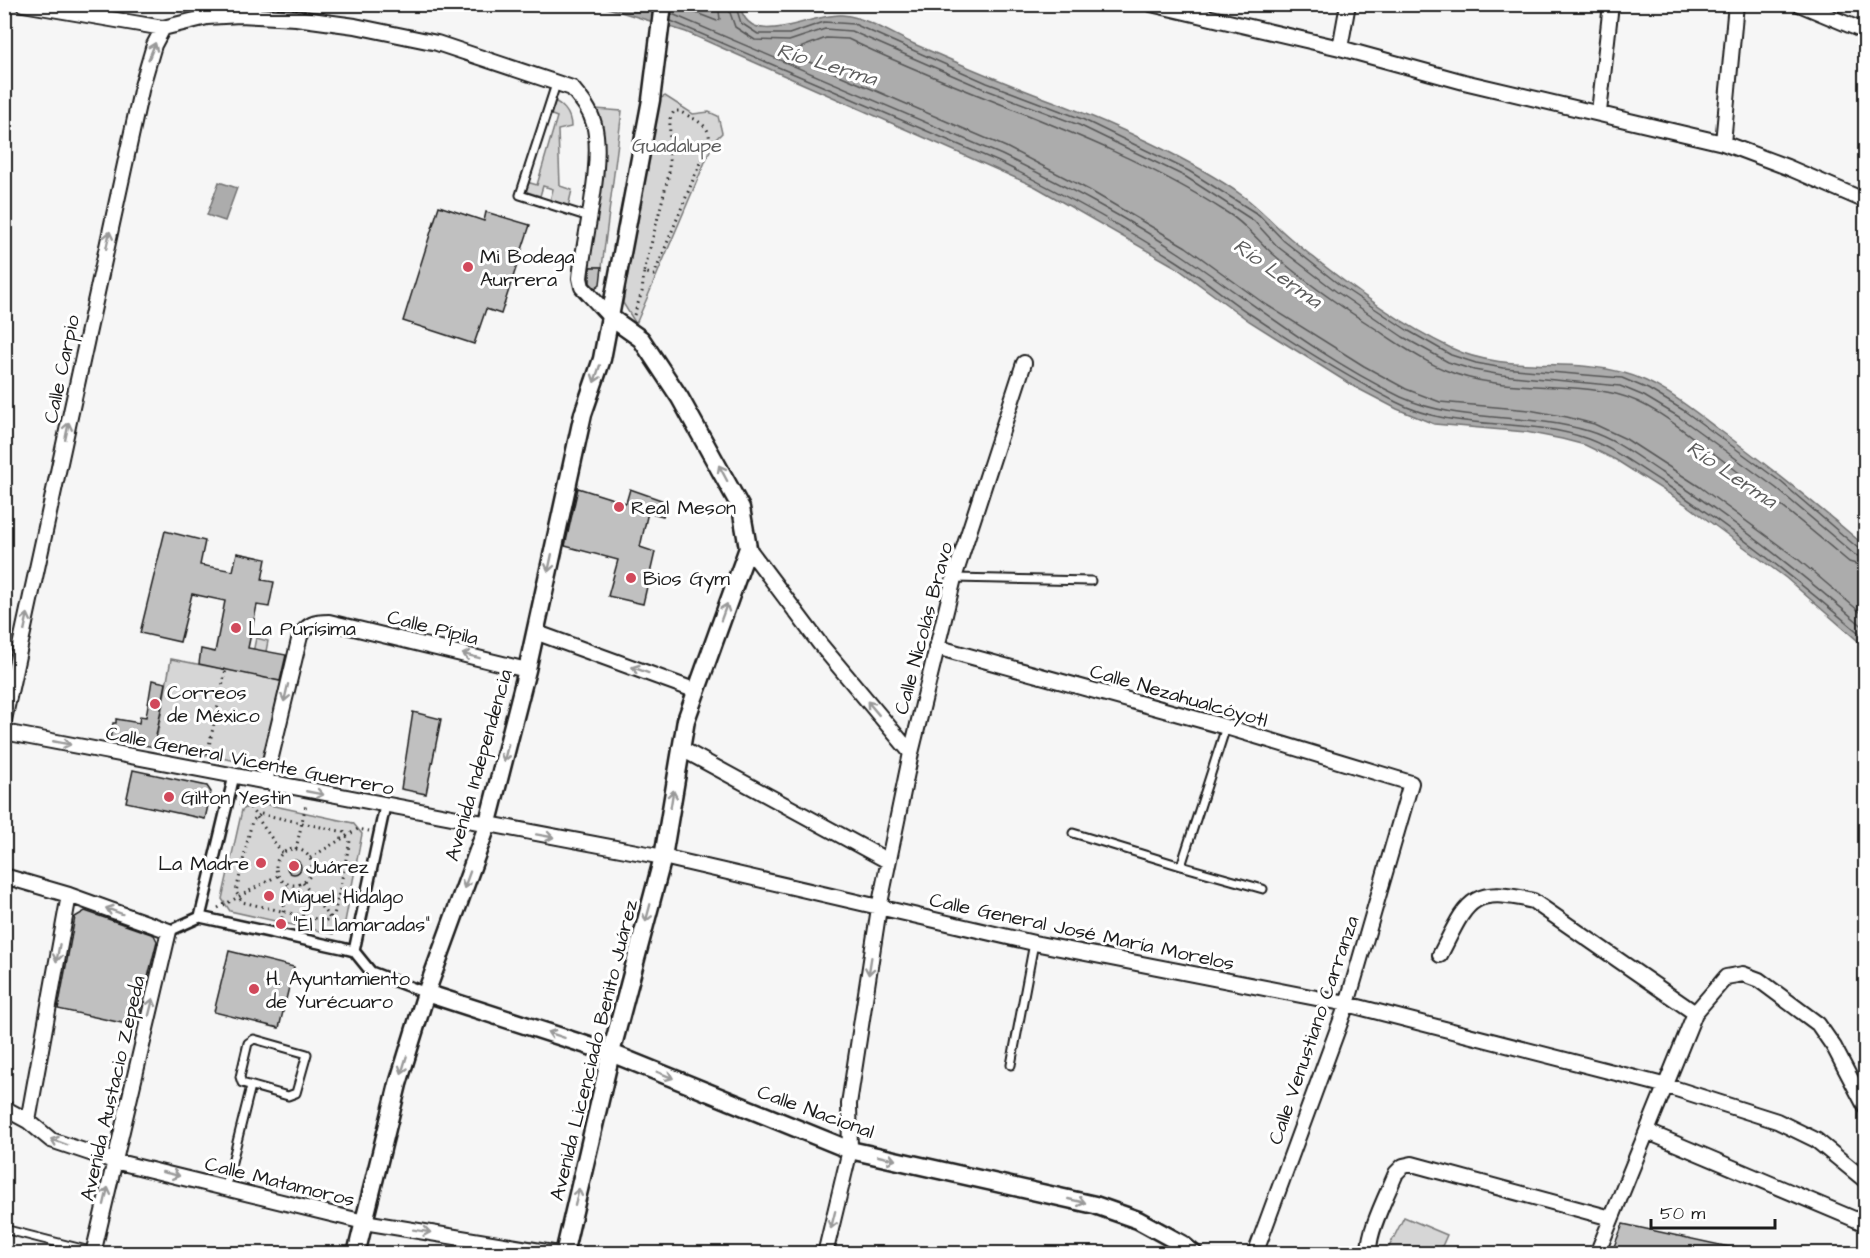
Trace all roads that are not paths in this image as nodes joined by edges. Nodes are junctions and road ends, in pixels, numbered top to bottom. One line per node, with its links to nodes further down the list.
1 (23, 4): 8 (street)
2 (663, 4): 16 (street, Avenida Independencia)
3 (1151, 4): 10 (street)
4 (1348, 4): 10 (street)
5 (1611, 4): 12 (street)
6 (1736, 4): 13 (street)
7 (1799, 4): 9 (street)
8 (163, 28): 11 (street); 25 (street, Calle Carpio, one-way to 8)
9 (1866, 32)
10 (1340, 48): 12 (street)
11 (557, 81): 15 (street); 15 (lane)
12 (1599, 112): 13 (street)
13 (1723, 143): 14 (street)
14 (1866, 201)
15 (588, 217): 16 (street)
16 (610, 317): 18 (street, one-way to 16); 21 (street, Avenida Independencia, one-way to 21)
17 (1023, 363): 19 (street, Calle Nicolás Bravo)
18 (748, 548): 24 (street, Avenida Licenciado Benito Juárez, one-way to 18); 29 (street, one-way to 18)
19 (954, 578): 20 (lane); 22 (street, Calle Nicolás Bravo)
20 (1091, 581)
21 (535, 632): 23 (street, Avenida Independencia); 24 (street, one-way to 21)
22 (936, 647): 26 (street, Calle Nezahualcóyotl); 29 (street, Calle Nicolás Bravo)
23 (527, 670): 31 (street, Calle Pípila, one-way to 31); 34 (street, Avenida Independencia, one-way to 34)
24 (694, 690): 28 (street, Avenida Licenciado Benito Juárez)
25 (4, 720)
26 (1226, 727): 32 (street, Calle Nezahualcóyotl); 38 (lane)
27 (4, 732): 30 (street, Calle General Vicente Guerrero, one-way to 30)
28 (680, 748): 36 (street, Avenida Licenciado Benito Juárez, one-way to 28); 37 (street)
29 (910, 753): 37 (street, Calle Nicolás Bravo)
30 (234, 776): 31 (street, Calle General Vicente Guerrero); 43 (street)
31 (265, 782): 33 (street, Calle General Vicente Guerrero, one-way to 33)
32 (1411, 783): 49 (street, Calle Venustiano Carranza)
33 (385, 806): 34 (street, Calle General Vicente Guerrero); 46 (street)
34 (488, 826): 36 (street, Calle General José María Morelos, one-way to 36); 48 (street, Avenida Independencia, one-way to 48)
35 (1073, 833): 38 (lane)
36 (663, 857): 42 (street, Calle General José María Morelos); 51 (street, Avenida Licenciado Benito Juárez, one-way to 51)
37 (888, 861): 42 (street, Calle Nicolás Bravo)
38 (1181, 866): 40 (lane)
39 (4, 876): 41 (street)
40 (1263, 889)
41 (69, 895): 44 (street, one-way to 41); 57 (street, one-way to 57)
42 (879, 908): 45 (street, Calle General José María Morelos); 59 (street, Calle Nicolás Bravo, one-way to 59)
43 (200, 917): 44 (street); 46 (street)
44 (169, 931): 60 (street, Avenida Austacio Zepeda, one-way to 44)
45 (1034, 943): 49 (street, Calle General José María Morelos); 52 (lane)
46 (354, 951): 48 (street)
47 (1440, 956): 50 (street)
48 (426, 993): 51 (street, Calle Nacional, one-way to 48); 64 (street, Avenida Independencia, one-way to 64)
49 (1347, 1004): 54 (street, Calle General José María Morelos); 73 (street, Calle Venustiano Carranza)
50 (1695, 1013): 54 (street); 56 (street)
51 (611, 1053): 59 (street, Calle Nacional, one-way to 59); 70 (street, Avenida Licenciado Benito Juárez, one-way to 51)
52 (1011, 1065)
53 (251, 1086): 53 (lane); 62 (lane)
54 (1667, 1086): 58 (street); 61 (street, Calle General José María Morelos)
55 (4, 1108): 57 (street, Calle Matamoros)
56 (1866, 1108)
57 (28, 1121): 60 (street, Calle Matamoros, one-way to 57)
58 (1648, 1132): 63 (street); 65 (street)
59 (850, 1150): 71 (street, Calle Nicolás Bravo, one-way to 71); 72 (street, Calle Nacional, one-way to 72)
60 (114, 1161): 62 (street, Calle Matamoros, one-way to 62); 67 (street, Avenida Austacio Zepeda, one-way to 60)
61 (1866, 1181)
62 (226, 1186): 64 (street, Calle Matamoros)
63 (1611, 1218): 74 (street); 75 (street)
64 (364, 1222): 68 (street, Avenida Independencia); 69 (street, Calle Matamoros, one-way to 69)
65 (1866, 1224)
66 (4, 1229): 67 (lane)
67 (93, 1253)
68 (356, 1254)
69 (559, 1254)
70 (564, 1254)
71 (825, 1254)
72 (1194, 1254)
73 (1255, 1254)
74 (1370, 1254)
75 (1597, 1254)

